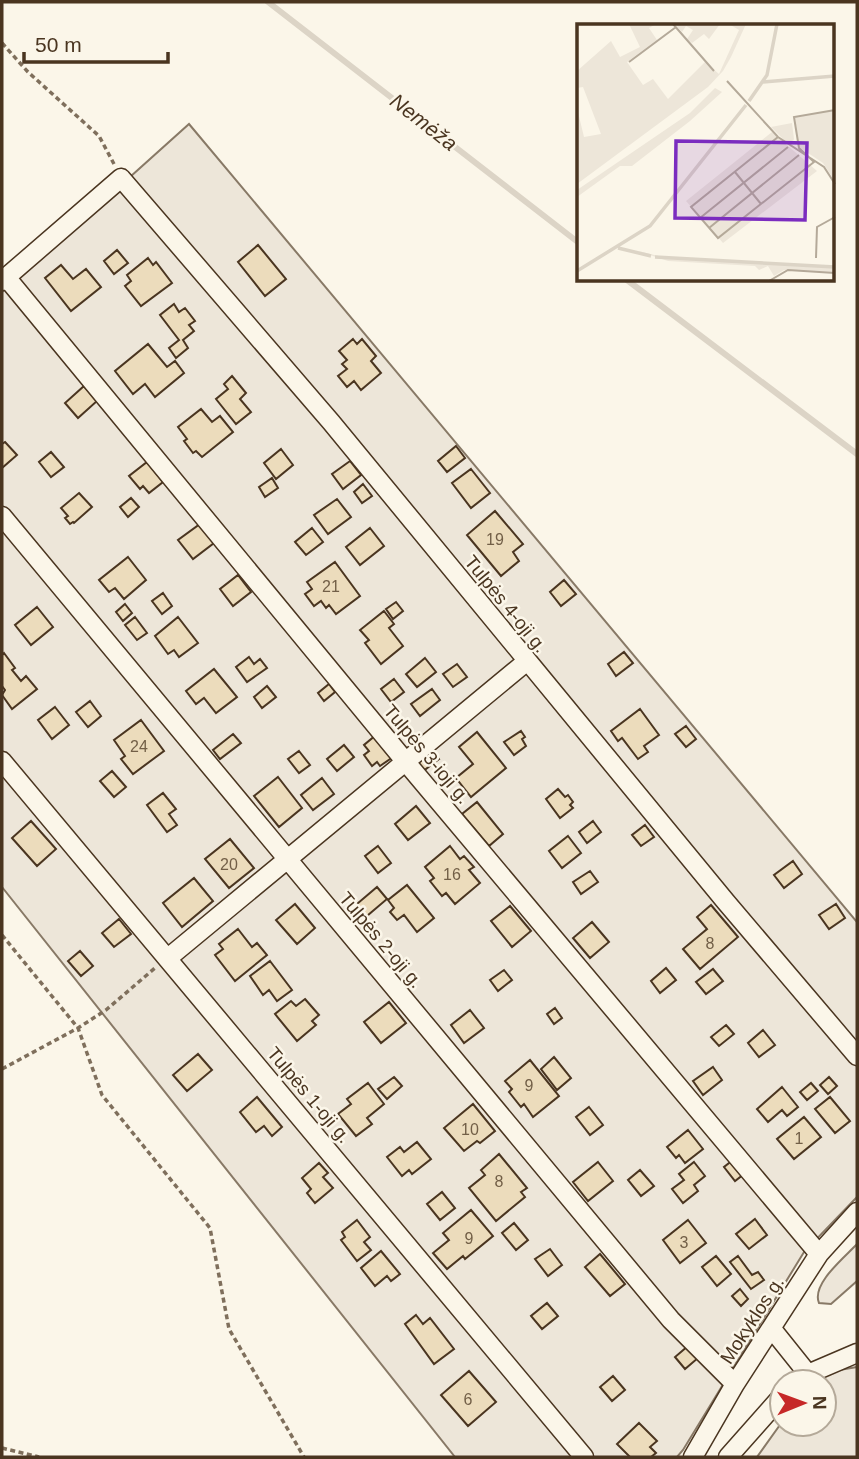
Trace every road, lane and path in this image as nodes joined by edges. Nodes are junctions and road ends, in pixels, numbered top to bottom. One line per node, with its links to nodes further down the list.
1 (2, 43): 2 (path)
2 (121, 178): 3 (street); 5 (street, Tulpės 4-oji g.)
3 (4, 279): 7 (street, Tulpės 3-ioji g.)
4 (2, 516): 8 (street, Tulpės 2-oji g.)
5 (526, 662): 7 (street); 12 (street, Tulpės 4-oji g.)
6 (2, 761): 10 (street, Tulpės 1-oji g.)
7 (405, 761): 8 (street); 15 (street, Tulpės 3-ioji g.)
8 (287, 861): 10 (street); 20 (street, Tulpės 2-oji g.)
9 (2, 935): 11 (path)
10 (168, 958): 11 (path); 25 (street, Tulpės 1-oji g.)
11 (78, 1028): 13 (path); 24 (path)
12 (857, 1056)
13 (2, 1069)
14 (857, 1212): 15 (street, Mokyklos g.)
15 (820, 1254): 16 (street, Mokyklos g.)
16 (772, 1329): 18 (street); 20 (street, Mokyklos g.)
17 (857, 1353): 19 (street)
18 (797, 1368)
19 (825, 1368)
20 (735, 1384): 26 (street, Mokyklos g.)
21 (768, 1412): 27 (street)
22 (2, 1448): 23 (path)
23 (39, 1457)
24 (304, 1457)
25 (584, 1457)
26 (693, 1457)
27 (729, 1457)

